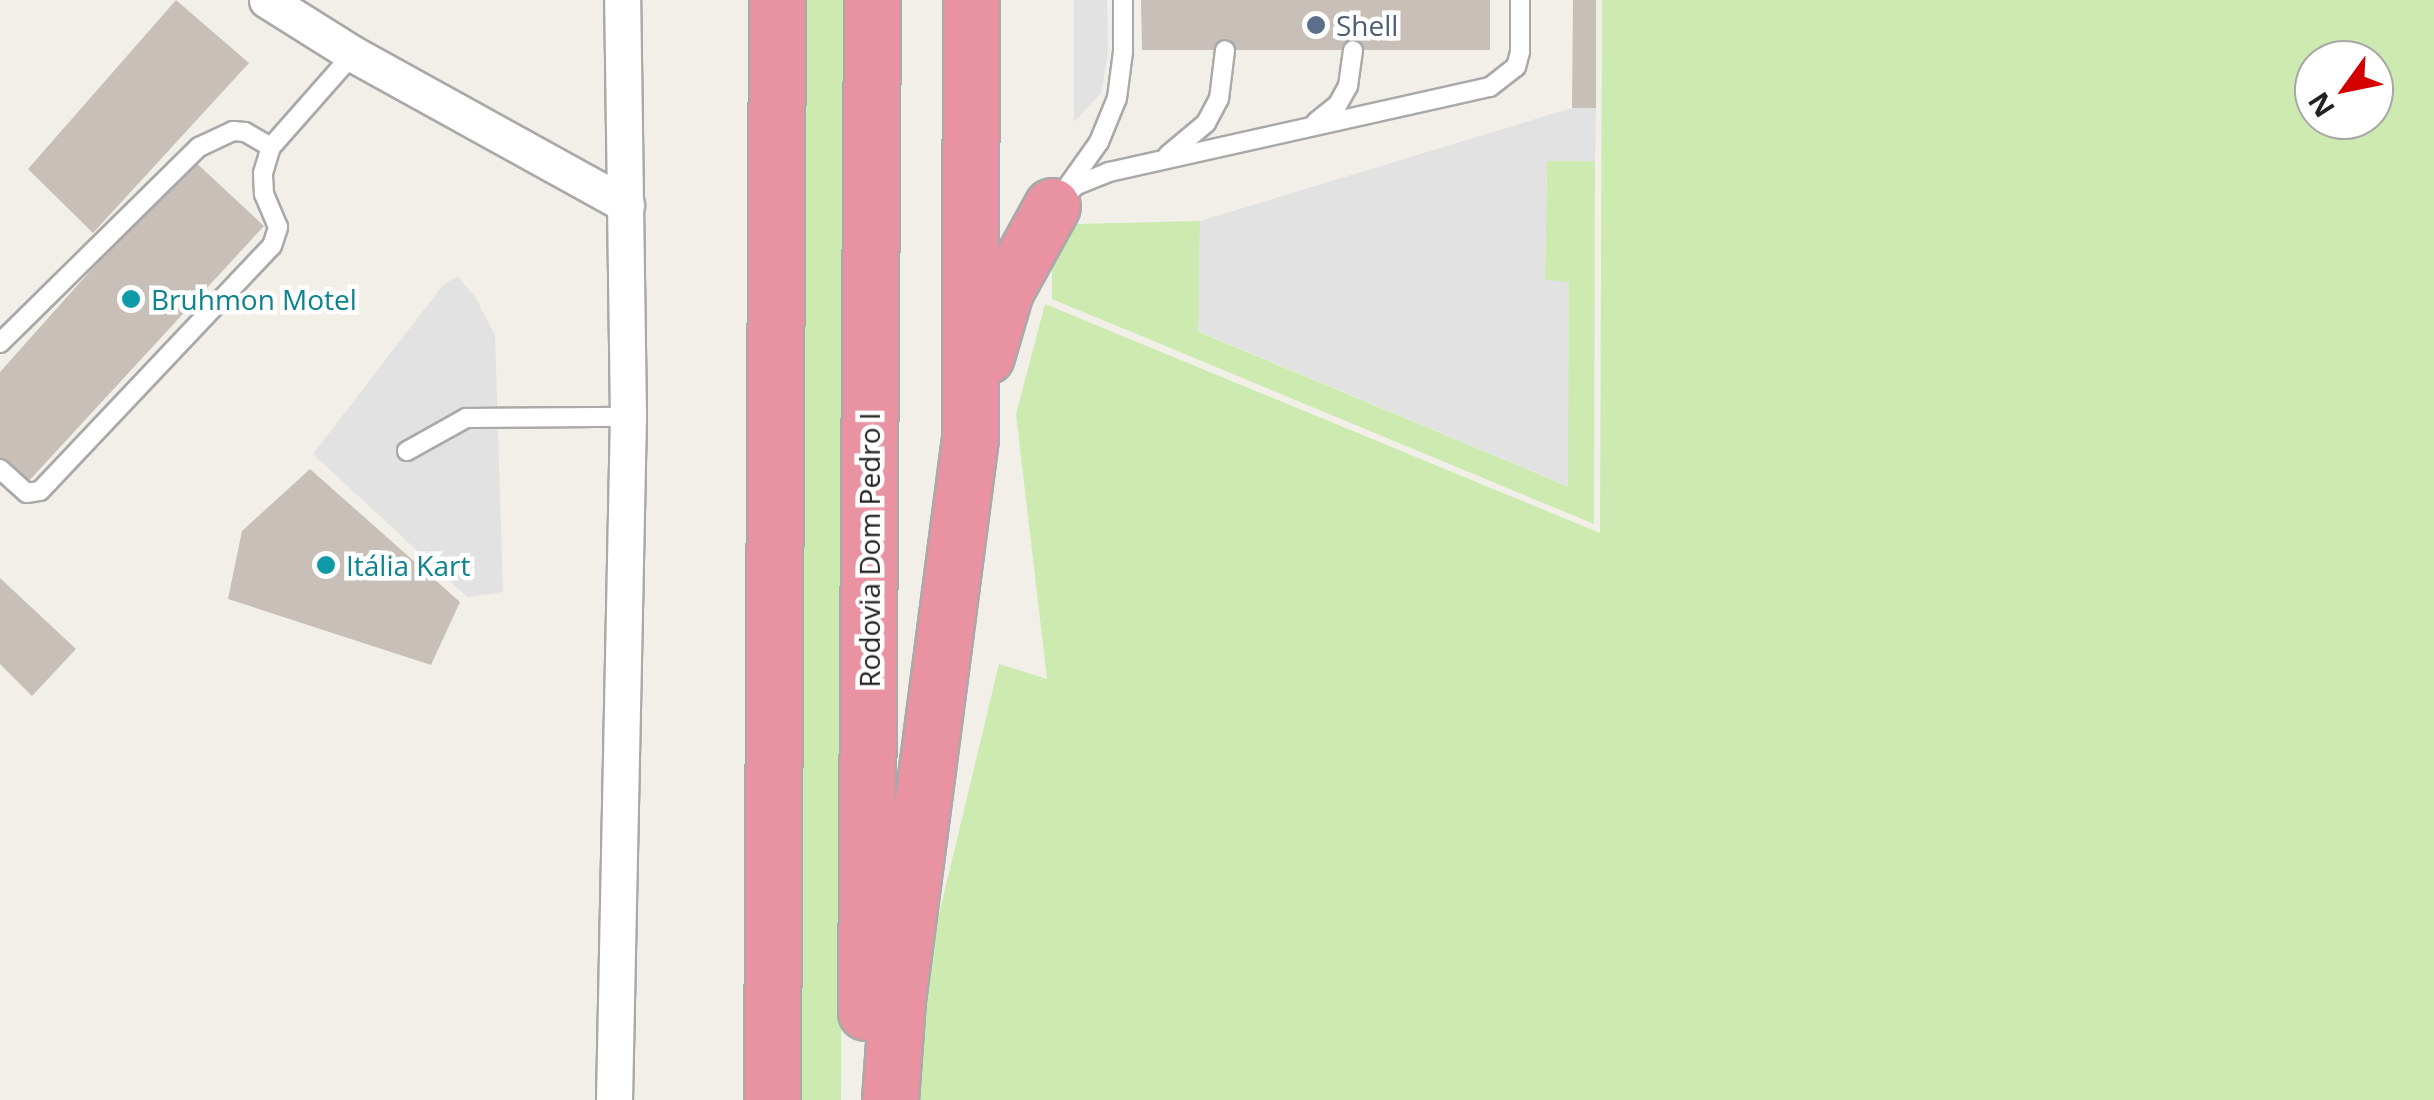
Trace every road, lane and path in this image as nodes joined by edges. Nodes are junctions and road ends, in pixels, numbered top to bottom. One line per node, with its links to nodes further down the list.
1 (267, 0): 10 (street)
2 (622, 0): 14 (street)
3 (777, 0): 22 (highway)
4 (872, 0): 23 (highway, Rodovia Dom Pedro I)
5 (971, 0): 18 (highway)
6 (1123, 0): 15 (lane)
7 (1520, 0): 11 (lane)
8 (1225, 50): 13 (lane)
9 (1353, 50): 11 (lane)
10 (353, 54): 12 (lane); 14 (street)
11 (1302, 129): 13 (lane)
12 (271, 147): 16 (lane); 20 (lane)
13 (1160, 161): 15 (lane)
14 (626, 204): 17 (street)
15 (1052, 206): 18 (highway)
16 (0, 343)
17 (628, 417): 19 (lane); 21 (street)
18 (970, 438): 24 (highway)
19 (407, 451)
20 (0, 469)
21 (614, 1100)
22 (772, 1100)
23 (866, 1100)
24 (890, 1100)

